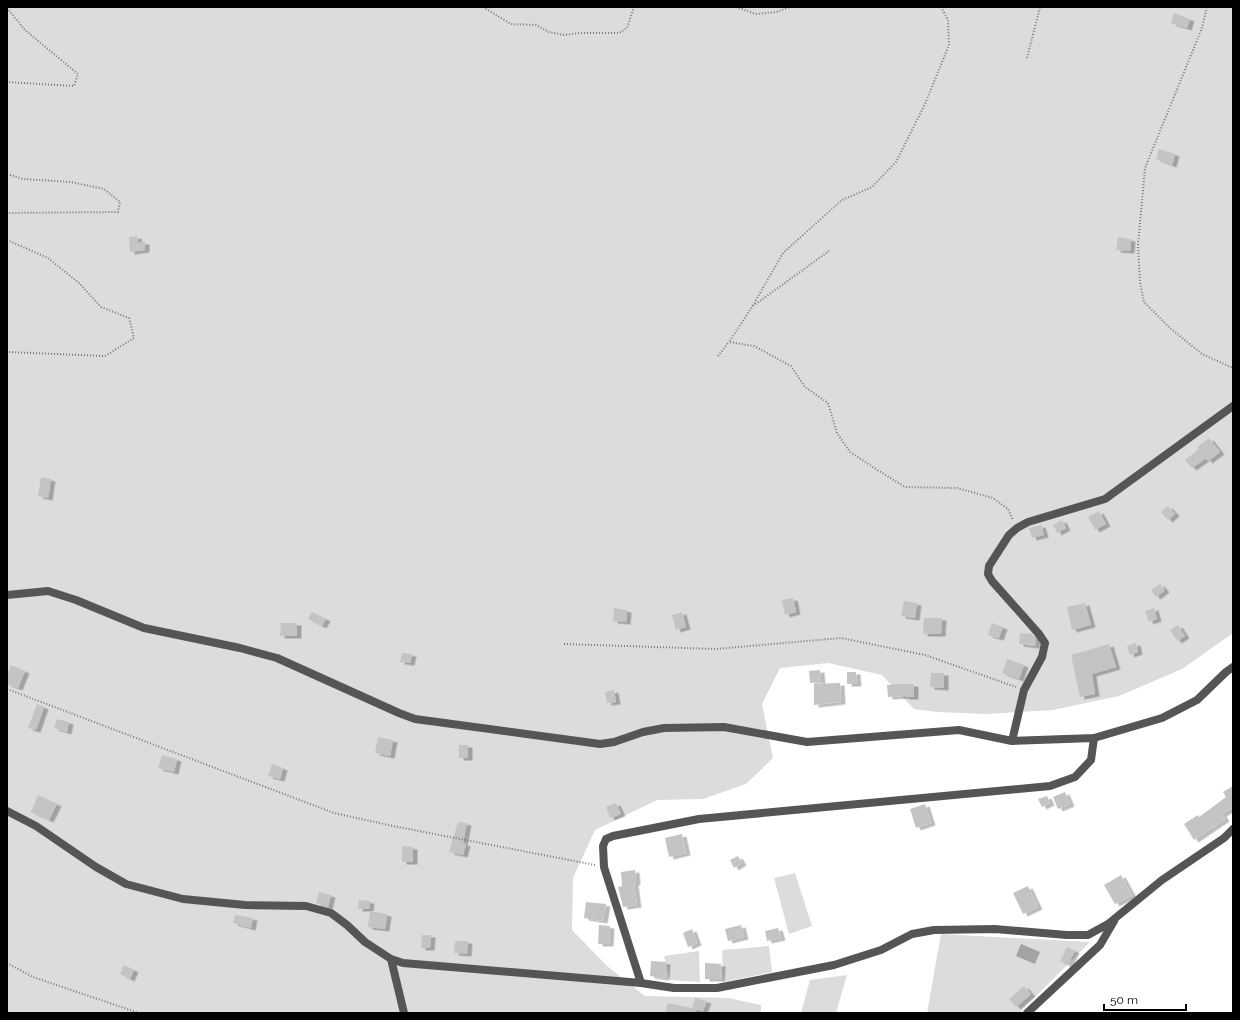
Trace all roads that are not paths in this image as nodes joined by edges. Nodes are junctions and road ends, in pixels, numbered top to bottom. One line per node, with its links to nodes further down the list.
1 (1233, 406): 5 (street)
2 (7, 595): 5 (street)
3 (1233, 667): 4 (street)
4 (1094, 738): 5 (street); 10 (street)
5 (1012, 740)
6 (7, 811): 9 (street)
7 (1233, 829): 8 (street)
8 (1117, 916): 10 (street); 12 (street)
9 (391, 958): 10 (street); 11 (street)
10 (641, 983)
11 (404, 1013)
12 (1027, 1013)

